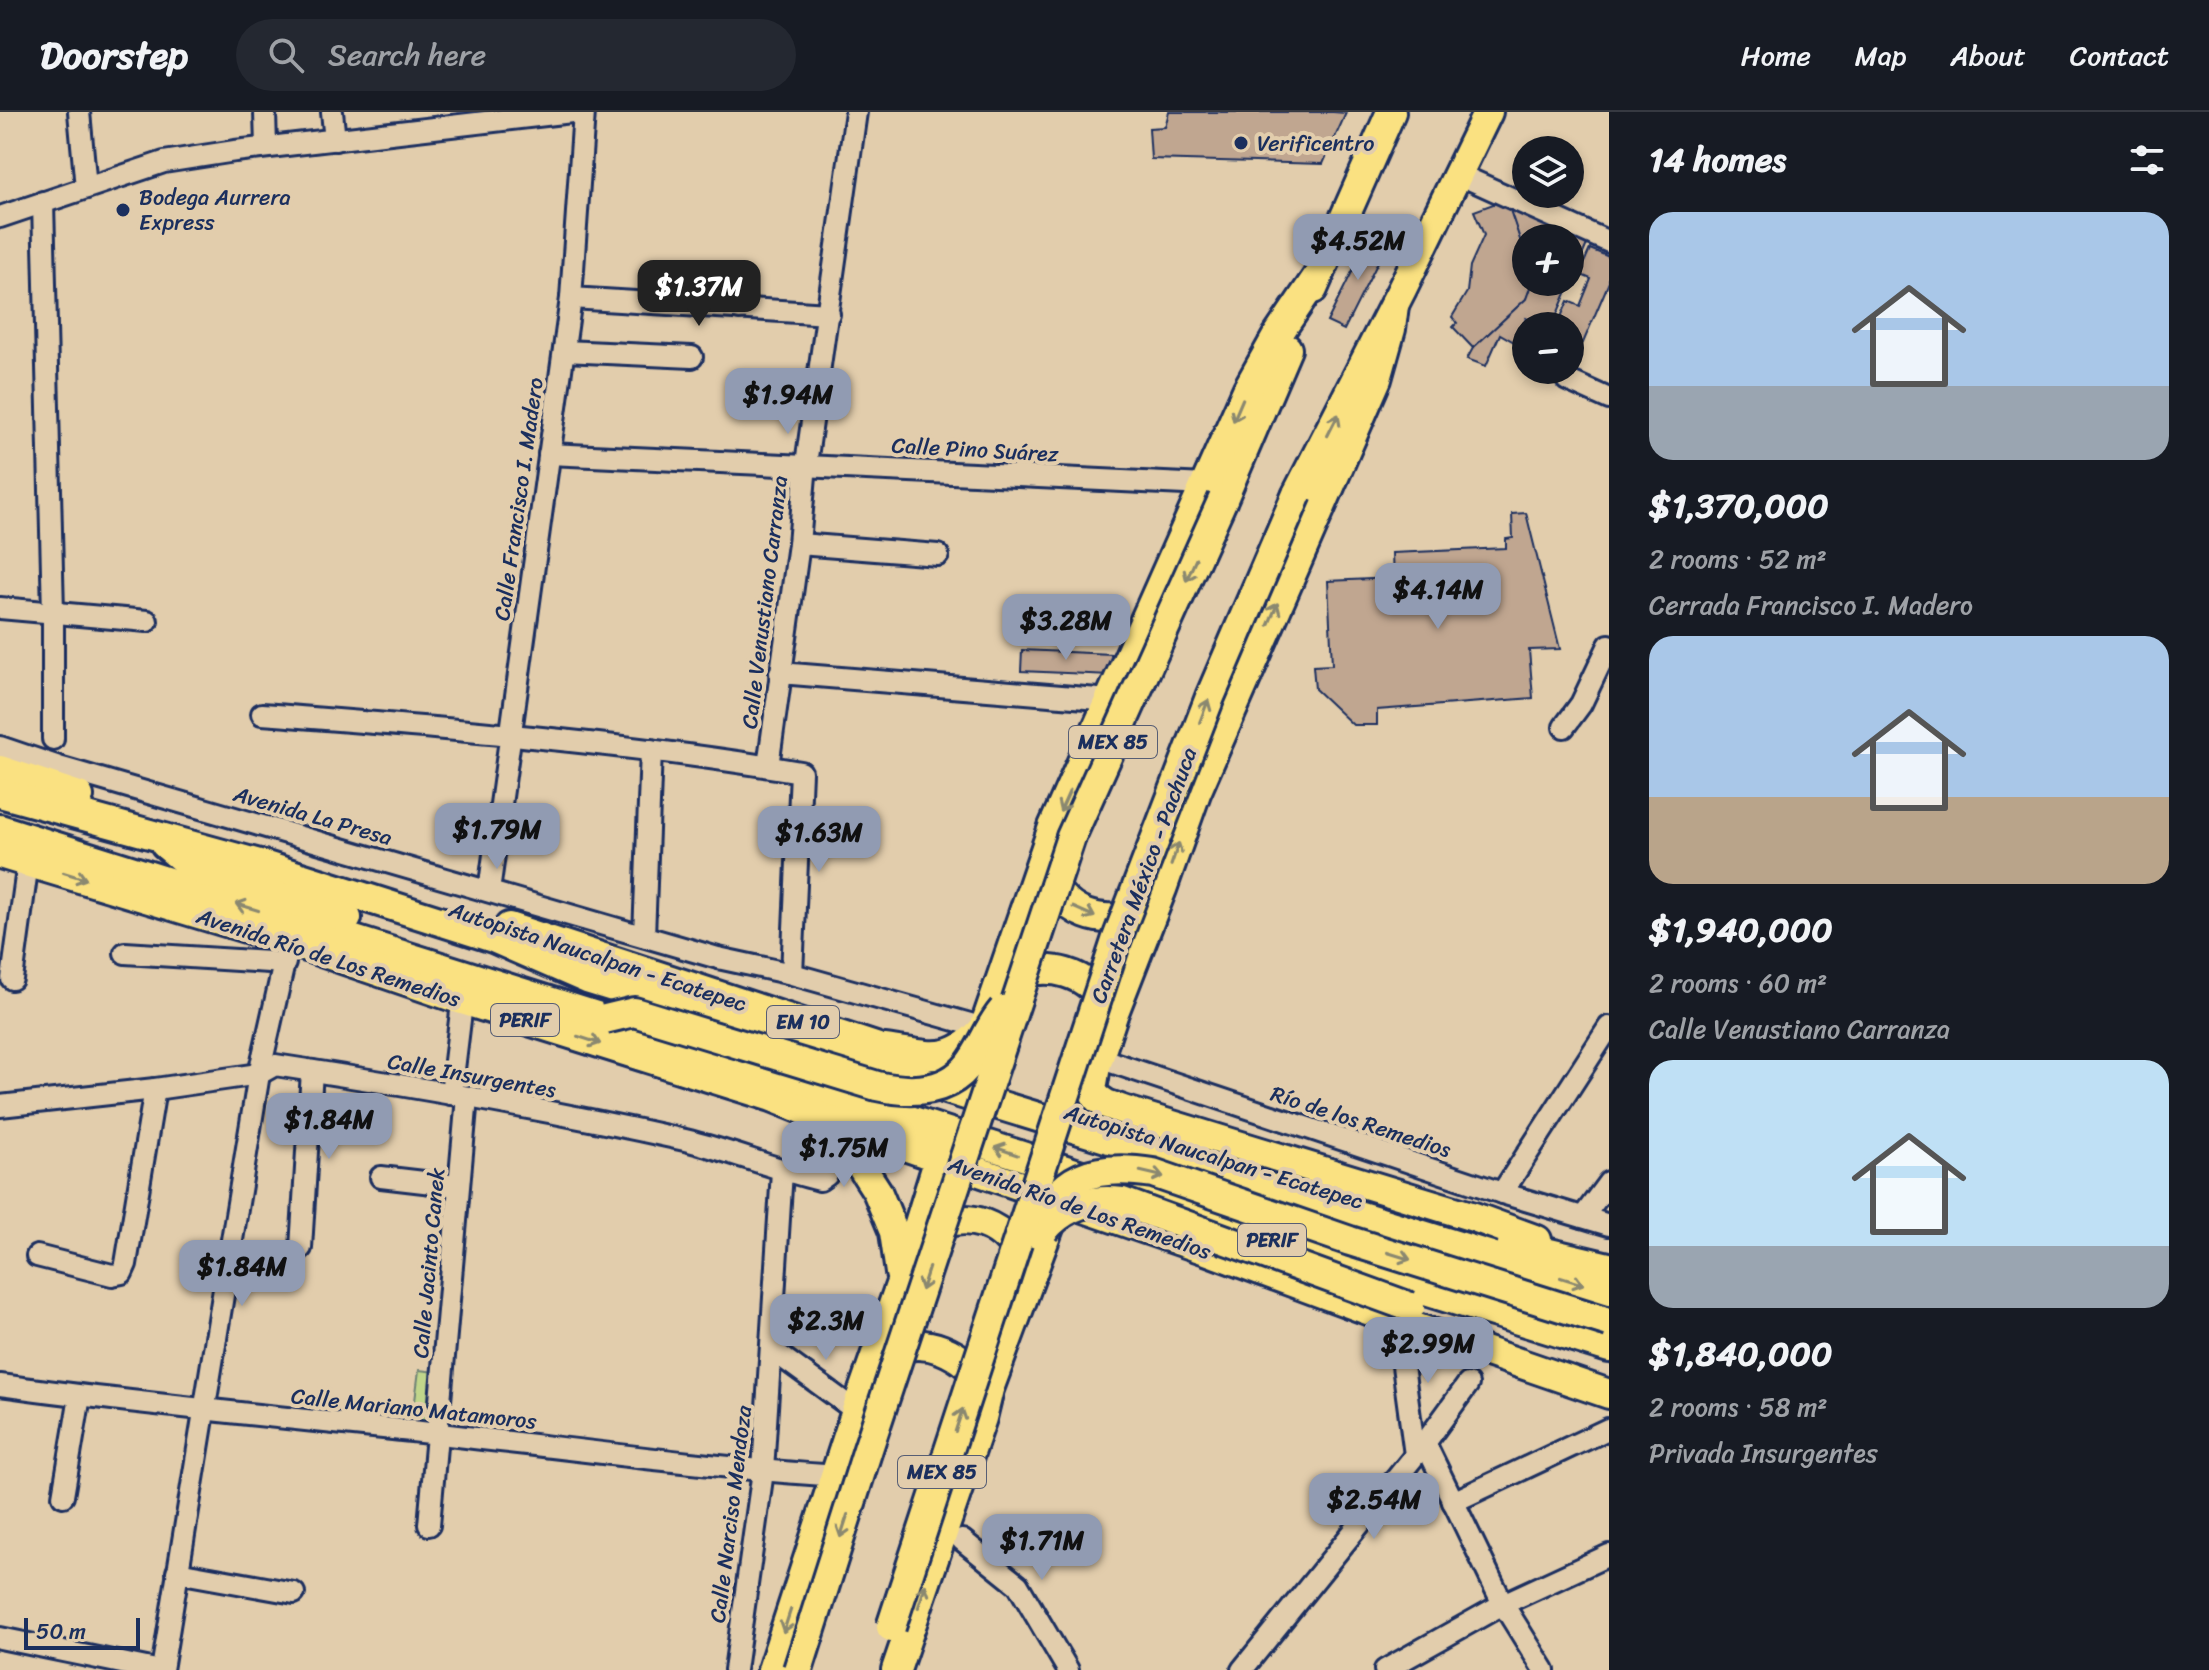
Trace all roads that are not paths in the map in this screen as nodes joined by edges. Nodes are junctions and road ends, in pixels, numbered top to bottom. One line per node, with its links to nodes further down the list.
1 (79, 112): 14 (street)
2 (265, 112): 12 (street)
3 (332, 112): 11 (street)
4 (572, 112): 9 (street)
5 (584, 112): 20 (street, Calle Francisco I. Madero)
6 (856, 112): 23 (street, Calle Venustiano Carranza)
7 (1391, 112): 18 (highway, MEX 85)
8 (1488, 112): 13 (highway, Carretera México - Pachuca / MEX 85)
9 (525, 115): 10 (street)
10 (450, 119): 11 (street)
11 (335, 140): 12 (street)
12 (266, 147): 14 (street)
13 (1458, 174): 17 (street); 21 (highway, Carretera México - Pachuca / MEX 85)
14 (86, 188): 15 (street)
15 (43, 202): 16 (street); 34 (street)
16 (0, 217)
17 (1609, 242)
18 (1321, 271): 30 (highway, one-way to 30); 60 (highway, MEX 85, one-way to 60, bridge)
19 (742, 283): 22 (street)
20 (571, 298): 22 (street); 24 (street, Calle Francisco I. Madero)
21 (1394, 305): 52 (highway, one-way to 21); 92 (highway, Carretera México - Pachuca / MEX 85, one-way to 21, bridge)
22 (740, 309): 23 (street)
23 (829, 314): 29 (street, Calle Venustiano Carranza)
24 (564, 351): 25 (street); 28 (street, Calle Francisco I. Madero)
25 (692, 357)
26 (1576, 384): 27 (street)
27 (1609, 399)
28 (549, 454): 29 (street, Calle Pino Suárez); 41 (street, Calle Francisco I. Madero)
29 (806, 464): 30 (street, Calle Pino Suárez); 31 (street, Calle Venustiano Carranza)
30 (1206, 485): 38 (highway)
31 (799, 544): 32 (street); 37 (street, Calle Venustiano Carranza)
32 (938, 555)
33 (0, 608): 34 (street)
34 (53, 613): 35 (street); 42 (street)
35 (147, 621)
36 (1609, 645): 40 (street)
37 (780, 673): 38 (street); 45 (street, Calle Venustiano Carranza)
38 (1110, 700): 49 (highway, one-way to 49)
39 (262, 714): 41 (street)
40 (1564, 727)
41 (509, 733): 44 (street); 53 (street, Calle Francisco I. Madero)
42 (53, 739)
43 (0, 747): 53 (street, Avenida La Presa)
44 (651, 750): 45 (street); 54 (street)
45 (768, 766): 57 (street)
46 (0, 770): 65 (highway, Autopista Naucalpan - Ecatepec / EM 10)
47 (0, 793): 88 (highway, Autopista Naucalpan - Ecatepec / EM 10, one-way to 88)
48 (0, 829): 59 (highway, Avenida Río de Los Remedios / PERIF, one-way to 48)
49 (1046, 850): 52 (highway, one-way to 52); 60 (highway)
50 (0, 854): 51 (highway, Avenida Río de Los Remedios / PERIF)
51 (28, 862): 55 (highway, Avenida Río de Los Remedios / PERIF, one-way to 55); 58 (street)
52 (1162, 889): 61 (highway)
53 (489, 891): 54 (street, Avenida La Presa)
54 (644, 936): 57 (street, Avenida La Presa)
55 (287, 952): 56 (street); 59 (highway, Avenida Río de Los Remedios / PERIF); 68 (street)
56 (125, 953)
57 (792, 974): 64 (street, Avenida La Presa)
58 (12, 979)
59 (464, 987): 62 (highway, Avenida Río de Los Remedios / PERIF); 70 (street, Calle Jacinto Canek); 72 (highway, Avenida Río de Los Remedios / PERIF, one-way to 72)
60 (1010, 987): 61 (highway); 62 (highway, bridge); 64 (highway); 122 (highway, MEX 85, one-way to 122, bridge)
61 (1113, 1015): 66 (highway)
62 (605, 1019): 73 (highway, Avenida Río de Los Remedios / PERIF)
63 (1609, 1027): 80 (street)
64 (984, 1028): 65 (highway)
65 (882, 1048): 88 (highway, Autopista Naucalpan - Ecatepec / EM 10)
66 (1099, 1058): 80 (street, Río de los Remedios); 88 (highway)
67 (312, 1071): 68 (street, Calle Insurgentes); 70 (street, Calle Insurgentes); 84 (street)
68 (259, 1074): 69 (street, Calle Insurgentes); 103 (street)
69 (155, 1089): 71 (street, Calle Insurgentes); 87 (street)
70 (459, 1096): 75 (street, Calle Insurgentes); 79 (street, Calle Jacinto Canek)
71 (0, 1106)
72 (832, 1121): 74 (highway, Avenida Río de Los Remedios / PERIF); 75 (street, Calle Insurgentes); 90 (highway)
73 (948, 1131): 74 (highway); 76 (highway, Avenida Río de Los Remedios / PERIF, one-way to 73)
74 (939, 1158): 81 (highway, Avenida Río de Los Remedios / PERIF); 86 (highway)
75 (782, 1171): 95 (street, Calle Narciso Mendoza)
76 (1070, 1171): 81 (highway); 94 (highway, Avenida Río de Los Remedios / PERIF)
77 (381, 1177): 79 (street)
78 (1609, 1182): 82 (street)
79 (458, 1186): 106 (street, Calle Jacinto Canek)
80 (1502, 1193): 82 (street, Río de los Remedios)
81 (1059, 1200): 89 (highway); 91 (highway, Avenida Río de Los Remedios / PERIF)
82 (1583, 1217): 83 (street, Río de los Remedios)
83 (1609, 1225)
84 (301, 1248)
85 (1033, 1248): 91 (highway, bridge); 92 (highway); 93 (highway, one-way to 93, bridge)
86 (911, 1249): 89 (highway); 90 (highway)
87 (37, 1256)
88 (1608, 1276)
89 (1029, 1280): 100 (highway)
90 (901, 1282): 96 (highway)
91 (1404, 1314): 97 (highway); 101 (highway, Avenida Río de Los Remedios / PERIF); 107 (street)
92 (993, 1317): 123 (highway, Carretera México - Pachuca / MEX 85, one-way to 92, bridge)
93 (1609, 1322)
94 (1609, 1348)
95 (771, 1349): 104 (street); 108 (street, Calle Narciso Mendoza)
96 (873, 1362): 100 (highway); 104 (highway)
97 (1609, 1383)
98 (1468, 1384): 107 (street)
99 (0, 1385): 102 (street, Calle Mariano Matamoros)
100 (989, 1389): 124 (highway, one-way to 100)
101 (1609, 1394)
102 (80, 1396): 103 (street, Calle Mariano Matamoros); 110 (street)
103 (203, 1410): 106 (street, Calle Mariano Matamoros); 115 (street)
104 (856, 1411): 121 (highway, one-way to 121)
105 (1608, 1429): 111 (street)
106 (438, 1434): 108 (street, Calle Mariano Matamoros); 112 (street, Calle Jacinto Canek)
107 (1420, 1449): 111 (street); 126 (street)
108 (763, 1471): 109 (street, Calle Mariano Matamoros); 120 (street, Calle Narciso Mendoza)
109 (824, 1475)
110 (63, 1496)
111 (1453, 1502): 117 (street)
112 (429, 1525)
113 (962, 1540): 125 (street)
114 (1609, 1555): 117 (street)
115 (177, 1572): 116 (street); 119 (street)
116 (294, 1593)
117 (1503, 1604): 127 (street); 128 (street)
118 (0, 1638): 119 (street)
119 (159, 1670)
120 (735, 1670)
121 (772, 1670)
122 (798, 1670)
123 (877, 1670)
124 (896, 1670)
125 (1068, 1670)
126 (1242, 1670)
127 (1385, 1670)
128 (1544, 1670)

